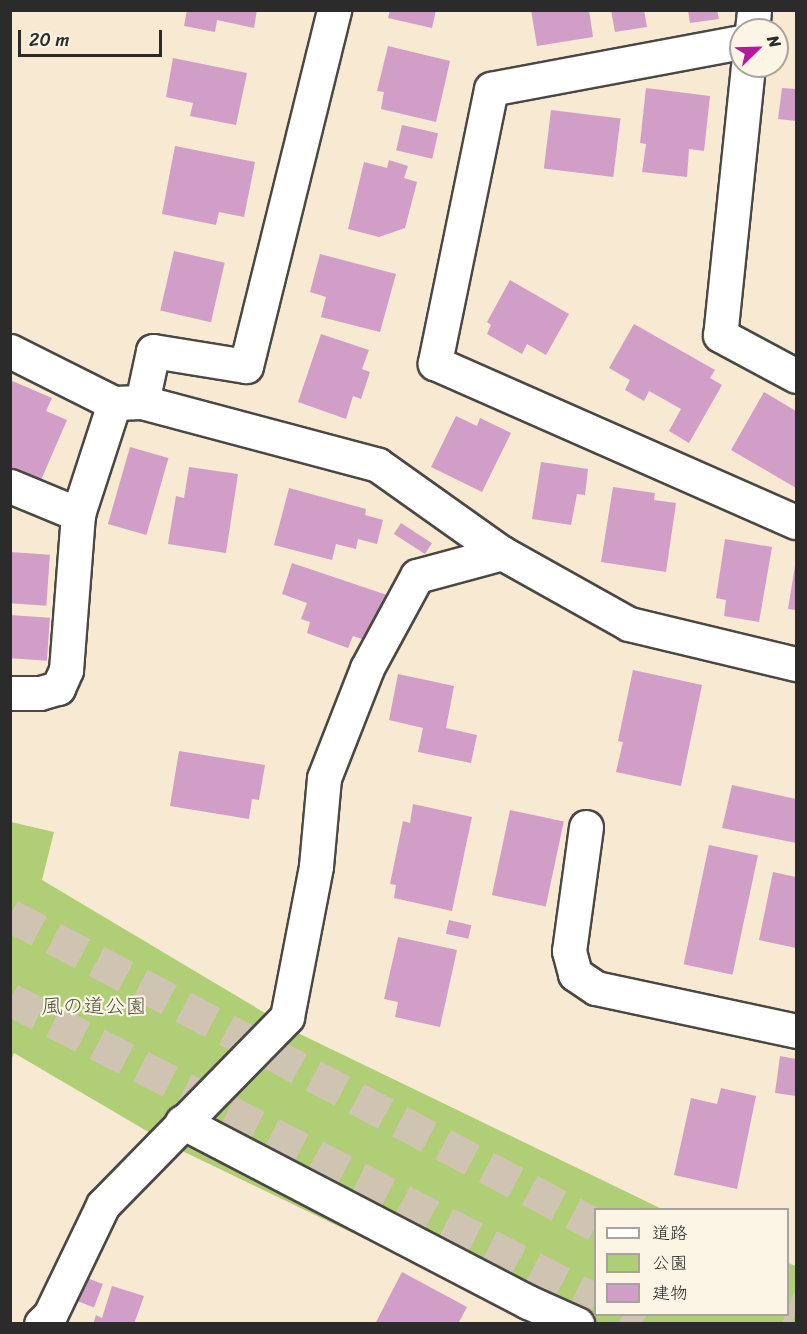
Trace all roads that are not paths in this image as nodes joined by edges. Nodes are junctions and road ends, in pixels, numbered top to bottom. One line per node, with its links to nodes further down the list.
1 (334, 10): 6 (street)
2 (729, 44): 9 (street)
3 (747, 78): 5 (street)
4 (10, 351): 6 (street)
5 (796, 376)
6 (128, 403): 8 (street); 10 (street)
7 (10, 486): 8 (street)
8 (78, 514): 12 (street)
9 (796, 522)
10 (502, 553): 11 (street); 15 (street)
11 (796, 664)
12 (10, 693)
13 (586, 827): 14 (street)
14 (796, 1031)
15 (182, 1122): 16 (street); 17 (street)
16 (41, 1323)
17 (577, 1323)

